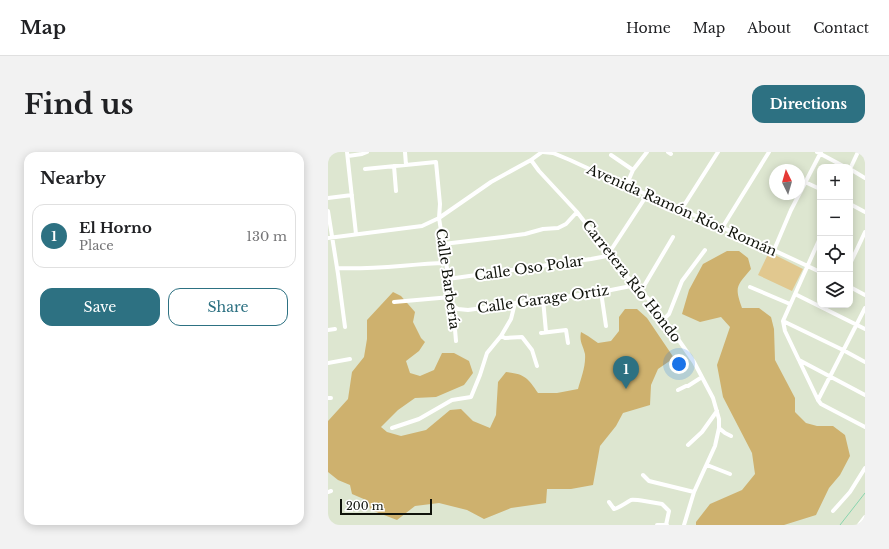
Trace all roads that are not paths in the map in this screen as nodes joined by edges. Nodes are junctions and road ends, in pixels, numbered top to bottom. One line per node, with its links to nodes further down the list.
1 (367, 152): 9 (street)
2 (405, 152): 14 (street)
3 (542, 152): 11 (street); 21 (street, Avenida Ramón Ríos Román)
4 (647, 152): 17 (street)
5 (718, 152): 29 (street)
6 (769, 152): 34 (street)
7 (858, 152): 13 (street)
8 (820, 153): 12 (street); 20 (street)
9 (347, 154): 24 (street)
10 (611, 155): 17 (street)
11 (531, 160): 31 (street, Carretera Río Hondo); 33 (street)
12 (840, 164)
13 (852, 164)
14 (406, 165): 15 (street); 33 (street, Calle Barbería)
15 (394, 166): 16 (street); 23 (street)
16 (365, 169)
17 (633, 170): 21 (street)
18 (853, 171): 19 (street)
19 (865, 178)
20 (805, 182): 22 (street)
21 (626, 186): 25 (street, Avenida Ramón Ríos Román)
22 (817, 188)
23 (396, 191)
24 (352, 195): 26 (street); 36 (street)
25 (647, 195): 29 (street, Avenida Ramón Ríos Román); 43 (street)
26 (328, 198)
27 (796, 200): 42 (street)
28 (853, 206): 32 (street)
29 (681, 210): 34 (street, Avenida Ramón Ríos Román)
30 (328, 211): 37 (street)
31 (577, 212): 39 (street); 43 (street, Carretera Río Hondo)
32 (865, 212)
33 (439, 218): 36 (street); 39 (street, Calle Barbería)
34 (722, 228): 42 (street, Avenida Ramón Ríos Román)
35 (865, 232): 44 (street)
36 (356, 234): 37 (street)
37 (330, 237): 47 (street)
38 (673, 237): 53 (street)
39 (443, 244): 45 (street, Calle Barbería)
40 (817, 245): 46 (street)
41 (705, 250): 64 (street)
42 (774, 250): 46 (street, Avenida Ramón Ríos Román)
43 (609, 254): 49 (street, Calle Oso Polar); 50 (street, Carretera Río Hondo)
44 (853, 258)
45 (445, 263): 47 (street); 49 (street, Calle Barbería)
46 (808, 266): 48 (street, Avenida Ramón Ríos Román); 55 (street)
47 (337, 268): 68 (street)
48 (817, 270)
49 (448, 279): 57 (street, Calle Barbería)
50 (634, 284): 53 (street, Carretera Río Hondo); 54 (street, Calle Garage Ortiz)
51 (750, 287): 61 (street)
52 (853, 289): 56 (street)
53 (641, 291): 64 (street, Carretera Río Hondo)
54 (601, 292): 58 (street, Calle Garage Ortiz); 67 (street)
55 (795, 294): 61 (street); 66 (street)
56 (865, 295)
57 (452, 297): 59 (street); 62 (street, Calle Barbería)
58 (543, 299): 60 (street, Calle Garage Ortiz); 72 (street)
59 (394, 302)
60 (515, 303): 62 (street, Calle Garage Ortiz); 74 (street)
61 (790, 304): 65 (street)
62 (453, 306): 75 (street, Calle Barbería)
63 (865, 308): 66 (street)
64 (664, 319): 84 (street, Carretera Río Hondo)
65 (783, 321): 77 (street); 79 (street)
66 (857, 324): 70 (street); 77 (street)
67 (606, 326)
68 (345, 327)
69 (335, 329): 71 (street)
70 (865, 329)
71 (328, 330)
72 (546, 332): 73 (street); 76 (street)
73 (541, 333)
74 (501, 336): 82 (street); 90 (street)
75 (456, 341)
76 (568, 343)
77 (843, 350): 80 (street); 83 (street)
78 (350, 359): 81 (street)
79 (798, 359): 83 (street); 87 (street)
80 (865, 362)
81 (328, 363)
82 (537, 366)
83 (830, 376): 86 (street); 87 (street)
84 (702, 377): 85 (street); 88 (street, Carretera Río Hondo)
85 (678, 390)
86 (865, 394)
87 (818, 400): 89 (street)
88 (717, 411): 91 (street, Carretera Río Hondo); 93 (street)
89 (865, 427)
90 (392, 428)
91 (719, 428): 92 (street); 94 (street, Carretera Río Hondo)
92 (732, 436)
93 (688, 445)
94 (707, 465): 96 (street); 98 (street, Carretera Río Hondo)
95 (865, 468): 100 (street)
96 (730, 474)
97 (643, 475): 98 (street)
98 (694, 492): 104 (street, Carretera Río Hondo)
99 (609, 502): 103 (street)
100 (833, 511)
101 (865, 517): 105 (street)
102 (657, 525): 103 (street)
103 (666, 525)
104 (684, 525)
105 (859, 525)

